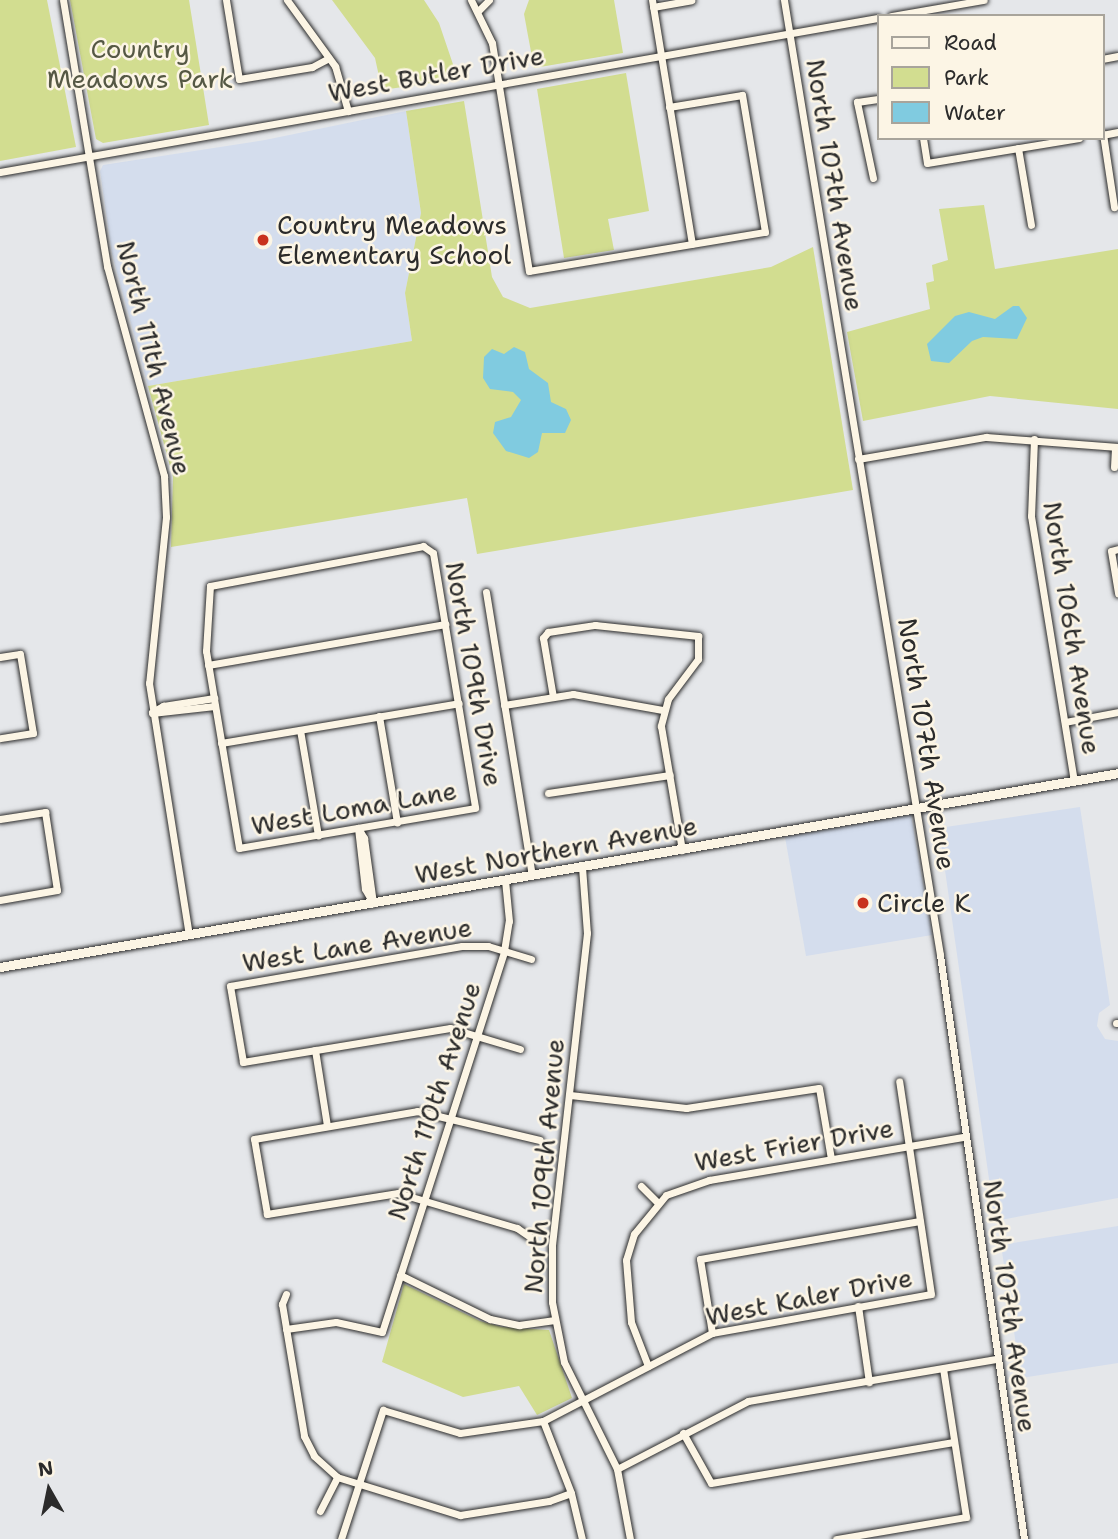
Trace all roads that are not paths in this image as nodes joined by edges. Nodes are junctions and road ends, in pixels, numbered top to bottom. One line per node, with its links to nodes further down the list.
1 (63, 0): 24 (street, North 111th Avenue)
2 (226, 0): 15 (street)
3 (287, 0): 15 (street)
4 (471, 0): 10 (street)
5 (489, 0): 10 (street)
6 (691, 0): 9 (street)
7 (784, 0): 13 (street, North 107th Avenue)
8 (984, 0): 11 (street)
9 (652, 3): 14 (street)
10 (479, 10): 16 (street)
11 (907, 14)
12 (876, 18): 13 (street, West Butler Drive)
13 (789, 33): 14 (street, West Butler Drive); 32 (street, North 107th Avenue)
14 (661, 55): 16 (street, West Butler Drive); 18 (street)
15 (329, 58): 19 (street)
16 (499, 84): 19 (street, West Butler Drive); 29 (street)
17 (876, 99): 26 (street)
18 (670, 107): 29 (street); 29 (street)
19 (348, 111): 24 (street, West Butler Drive)
20 (923, 140): 23 (street)
21 (1068, 140): 23 (street)
22 (1104, 140): 27 (street)
23 (1018, 148): 28 (street)
24 (88, 156): 25 (street, West Butler Drive); 45 (street, North 111th Avenue)
25 (0, 172)
26 (873, 178)
27 (1114, 207)
28 (1031, 225)
29 (692, 244)
30 (1034, 439): 31 (street); 32 (street); 48 (street, North 106th Avenue)
31 (1117, 447): 33 (street)
32 (858, 459): 57 (street, North 107th Avenue)
33 (1114, 467)
34 (1114, 550): 36 (street)
35 (486, 592): 43 (street)
36 (1118, 593)
37 (445, 624): 39 (street); 39 (street, North 109th Drive); 42 (street, North 109th Drive)
38 (0, 657): 50 (street)
39 (208, 665): 41 (street)
40 (553, 697): 43 (street); 44 (street); 44 (street)
41 (214, 702): 45 (street); 51 (street)
42 (459, 703): 47 (street); 56 (street, North 109th Drive)
43 (504, 705): 64 (street)
44 (663, 710): 53 (street)
45 (152, 712): 68 (street, North 111th Avenue)
46 (1118, 712): 48 (street)
47 (379, 716): 49 (street); 59 (street)
48 (1065, 722): 54 (street, North 106th Avenue)
49 (300, 730): 51 (street); 61 (street)
50 (0, 738)
51 (221, 743): 61 (street, West Loma Lane)
52 (1118, 773): 54 (main road, West Northern Avenue)
53 (670, 775): 55 (street); 62 (street)
54 (1074, 781): 57 (main road, West Northern Avenue)
55 (548, 793)
56 (475, 808): 59 (street, West Loma Lane)
57 (916, 810): 62 (main road, West Northern Avenue); 79 (street, North 107th Avenue)
58 (0, 819): 66 (street)
59 (397, 822): 60 (street, West Loma Lane)
60 (358, 828): 61 (street, West Loma Lane); 67 (street)
61 (318, 835)
62 (682, 850): 63 (main road, West Northern Avenue)
63 (582, 867): 64 (main road, West Northern Avenue); 76 (street, North 109th Avenue)
64 (531, 875): 65 (main road, West Northern Avenue)
65 (505, 880): 67 (main road, West Northern Avenue); 69 (street, North 110th Avenue)
66 (0, 900)
67 (373, 904): 68 (main road, West Northern Avenue)
68 (189, 935): 71 (main road, West Northern Avenue)
69 (504, 951): 70 (street, West Lane Avenue); 72 (street, North 110th Avenue); 74 (street, West Lane Avenue)
70 (531, 959)
71 (0, 967)
72 (478, 1033): 73 (street); 74 (street); 77 (street, North 110th Avenue)
73 (520, 1049)
74 (314, 1050): 78 (street)
75 (899, 1080): 81 (street)
76 (570, 1095): 82 (street); 91 (street, North 109th Avenue)
77 (451, 1116): 78 (street); 80 (street); 84 (street, North 110th Avenue)
78 (327, 1126): 84 (street)
79 (964, 1137): 81 (street, West Frier Drive); 94 (street, North 107th Avenue)
80 (540, 1140)
81 (909, 1146): 82 (street, West Frier Drive); 86 (street)
82 (831, 1159): 85 (street, West Frier Drive)
83 (641, 1186): 85 (street)
84 (424, 1198): 87 (street); 88 (street, North 110th Avenue)
85 (657, 1202): 95 (street)
86 (920, 1221): 90 (street, West Kaler Drive); 93 (street)
87 (530, 1237)
88 (400, 1275): 91 (street); 92 (street, North 110th Avenue)
89 (286, 1294): 92 (street)
90 (858, 1307): 93 (street, West Kaler Drive); 97 (street)
91 (555, 1320): 98 (street, North 109th Avenue)
92 (286, 1329): 103 (street)
93 (712, 1333): 95 (street, West Kaler Drive)
94 (997, 1359): 96 (street); 111 (street, North 107th Avenue)
95 (648, 1366): 98 (street, West Kaler Drive)
96 (943, 1369): 97 (street); 101 (street)
97 (869, 1381): 100 (street)
98 (583, 1404): 99 (street, West Kaler Drive); 102 (street, North 109th Avenue)
99 (543, 1422): 104 (street, West Kaler Drive); 105 (street)
100 (683, 1433): 101 (street); 102 (street)
101 (954, 1442): 110 (street)
102 (617, 1469): 109 (street, North 109th Avenue)
103 (337, 1477): 104 (street); 106 (street)
104 (359, 1485): 105 (street); 107 (street)
105 (572, 1493): 108 (street)
106 (320, 1511)
107 (341, 1539)
108 (582, 1539)
109 (630, 1539)
110 (836, 1539)
111 (1024, 1539)

